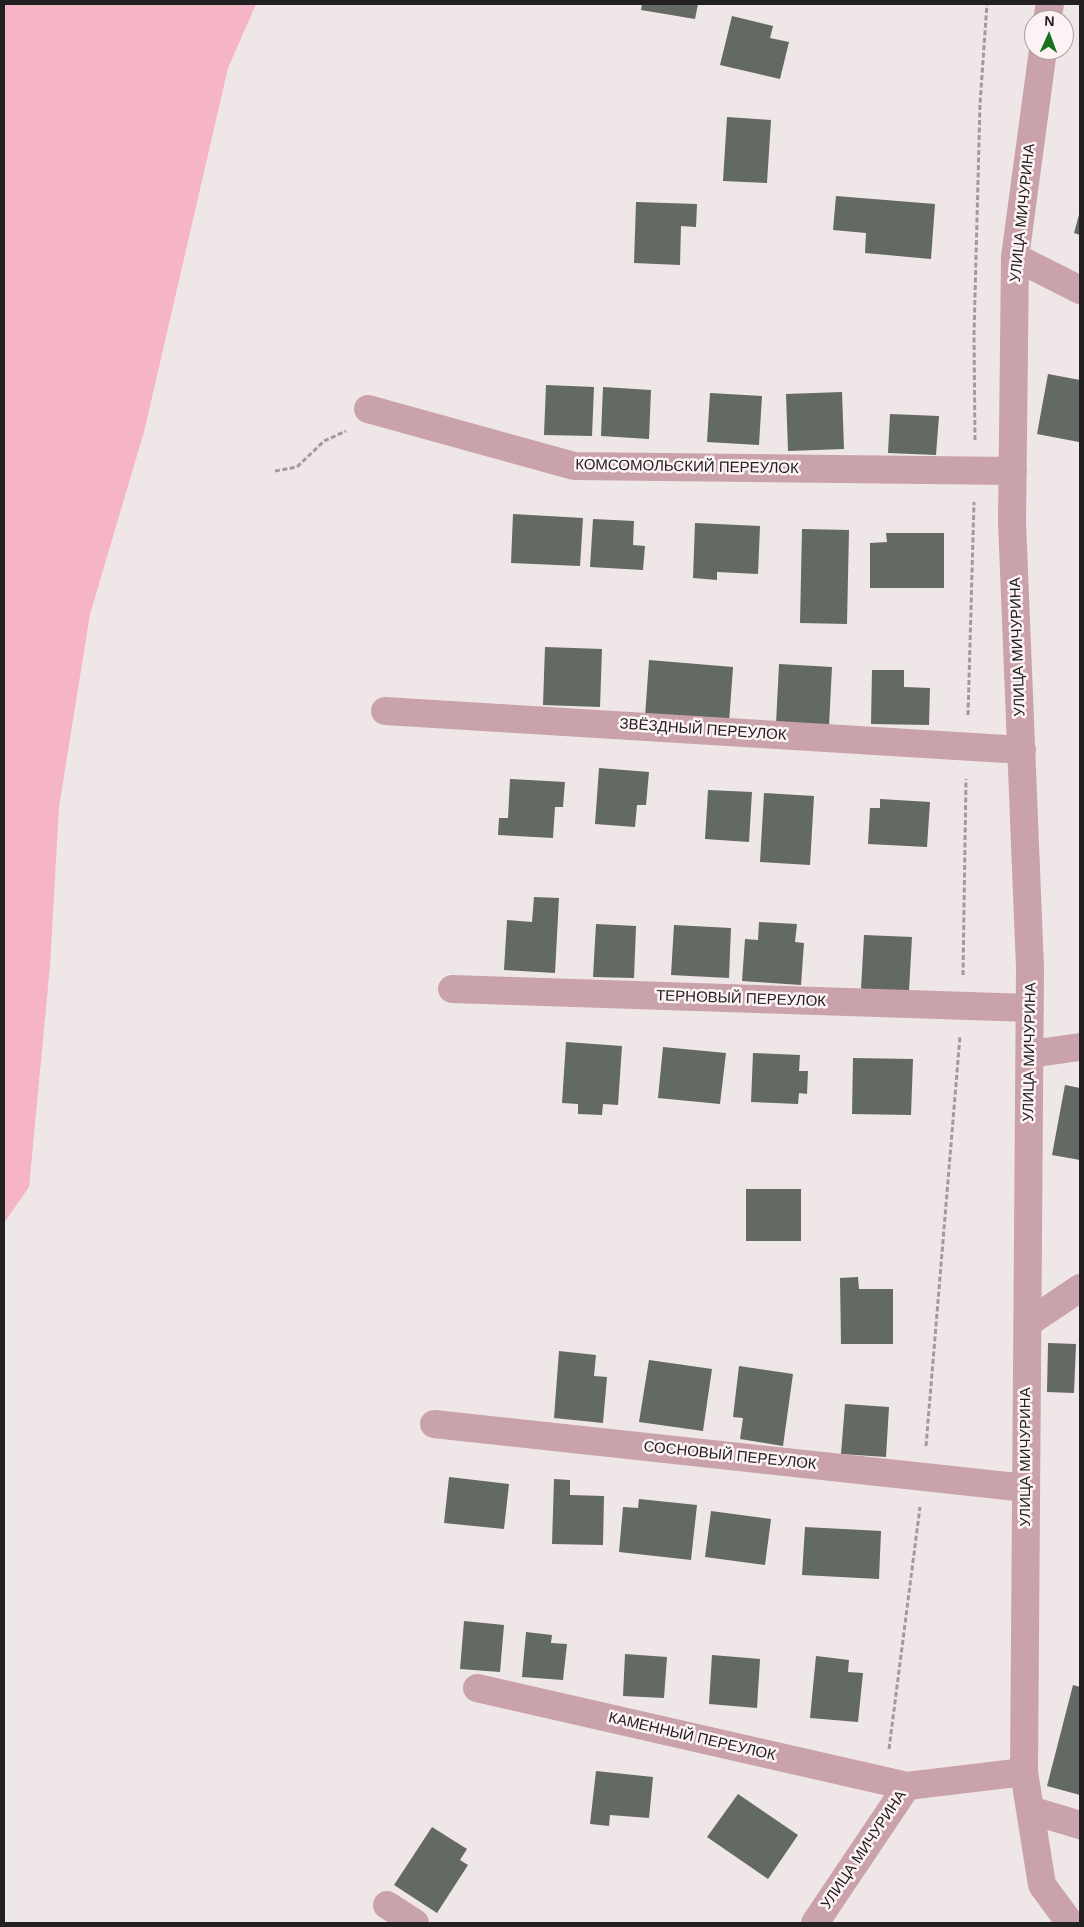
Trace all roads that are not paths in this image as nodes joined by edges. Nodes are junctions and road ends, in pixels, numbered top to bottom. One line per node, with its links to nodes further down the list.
1 (1042, 60): 2 (street, УЛИЦА МИЧУРИНА)
2 (1015, 257): 3 (street); 5 (street, УЛИЦА МИЧУРИНА)
3 (1080, 290)
4 (371, 409): 5 (street, КОМСОМОЛЬСКИЙ ПЕРЕУЛОК)
5 (1013, 471): 7 (street, УЛИЦА МИЧУРИНА)
6 (385, 711): 7 (street, ЗВЁЗДНЫЙ ПЕРЕУЛОК)
7 (1022, 750): 9 (street, УЛИЦА МИЧУРИНА)
8 (452, 989): 9 (street, ТЕРНОВЫЙ ПЕРЕУЛОК)
9 (1030, 1008): 11 (street, УЛИЦА МИЧУРИНА)
10 (1080, 1047): 11 (street)
11 (1030, 1054): 13 (street, УЛИЦА МИЧУРИНА)
12 (1080, 1288): 13 (street)
13 (1028, 1323): 15 (street, УЛИЦА МИЧУРИНА)
14 (434, 1424): 15 (street, СОСНОВЫЙ ПЕРЕУЛОК)
15 (1026, 1488): 17 (street, УЛИЦА МИЧУРИНА)
16 (477, 1688): 18 (street, КАМЕННЫЙ ПЕРЕУЛОК)
17 (1024, 1772): 18 (street, УЛИЦА МИЧУРИНА); 19 (street)
18 (896, 1784): 23 (street, УЛИЦА МИЧУРИНА)
19 (1030, 1810): 20 (street); 24 (street)
20 (1080, 1824)
21 (387, 1905): 22 (street)
22 (416, 1923)
23 (814, 1923)
24 (1070, 1923)

